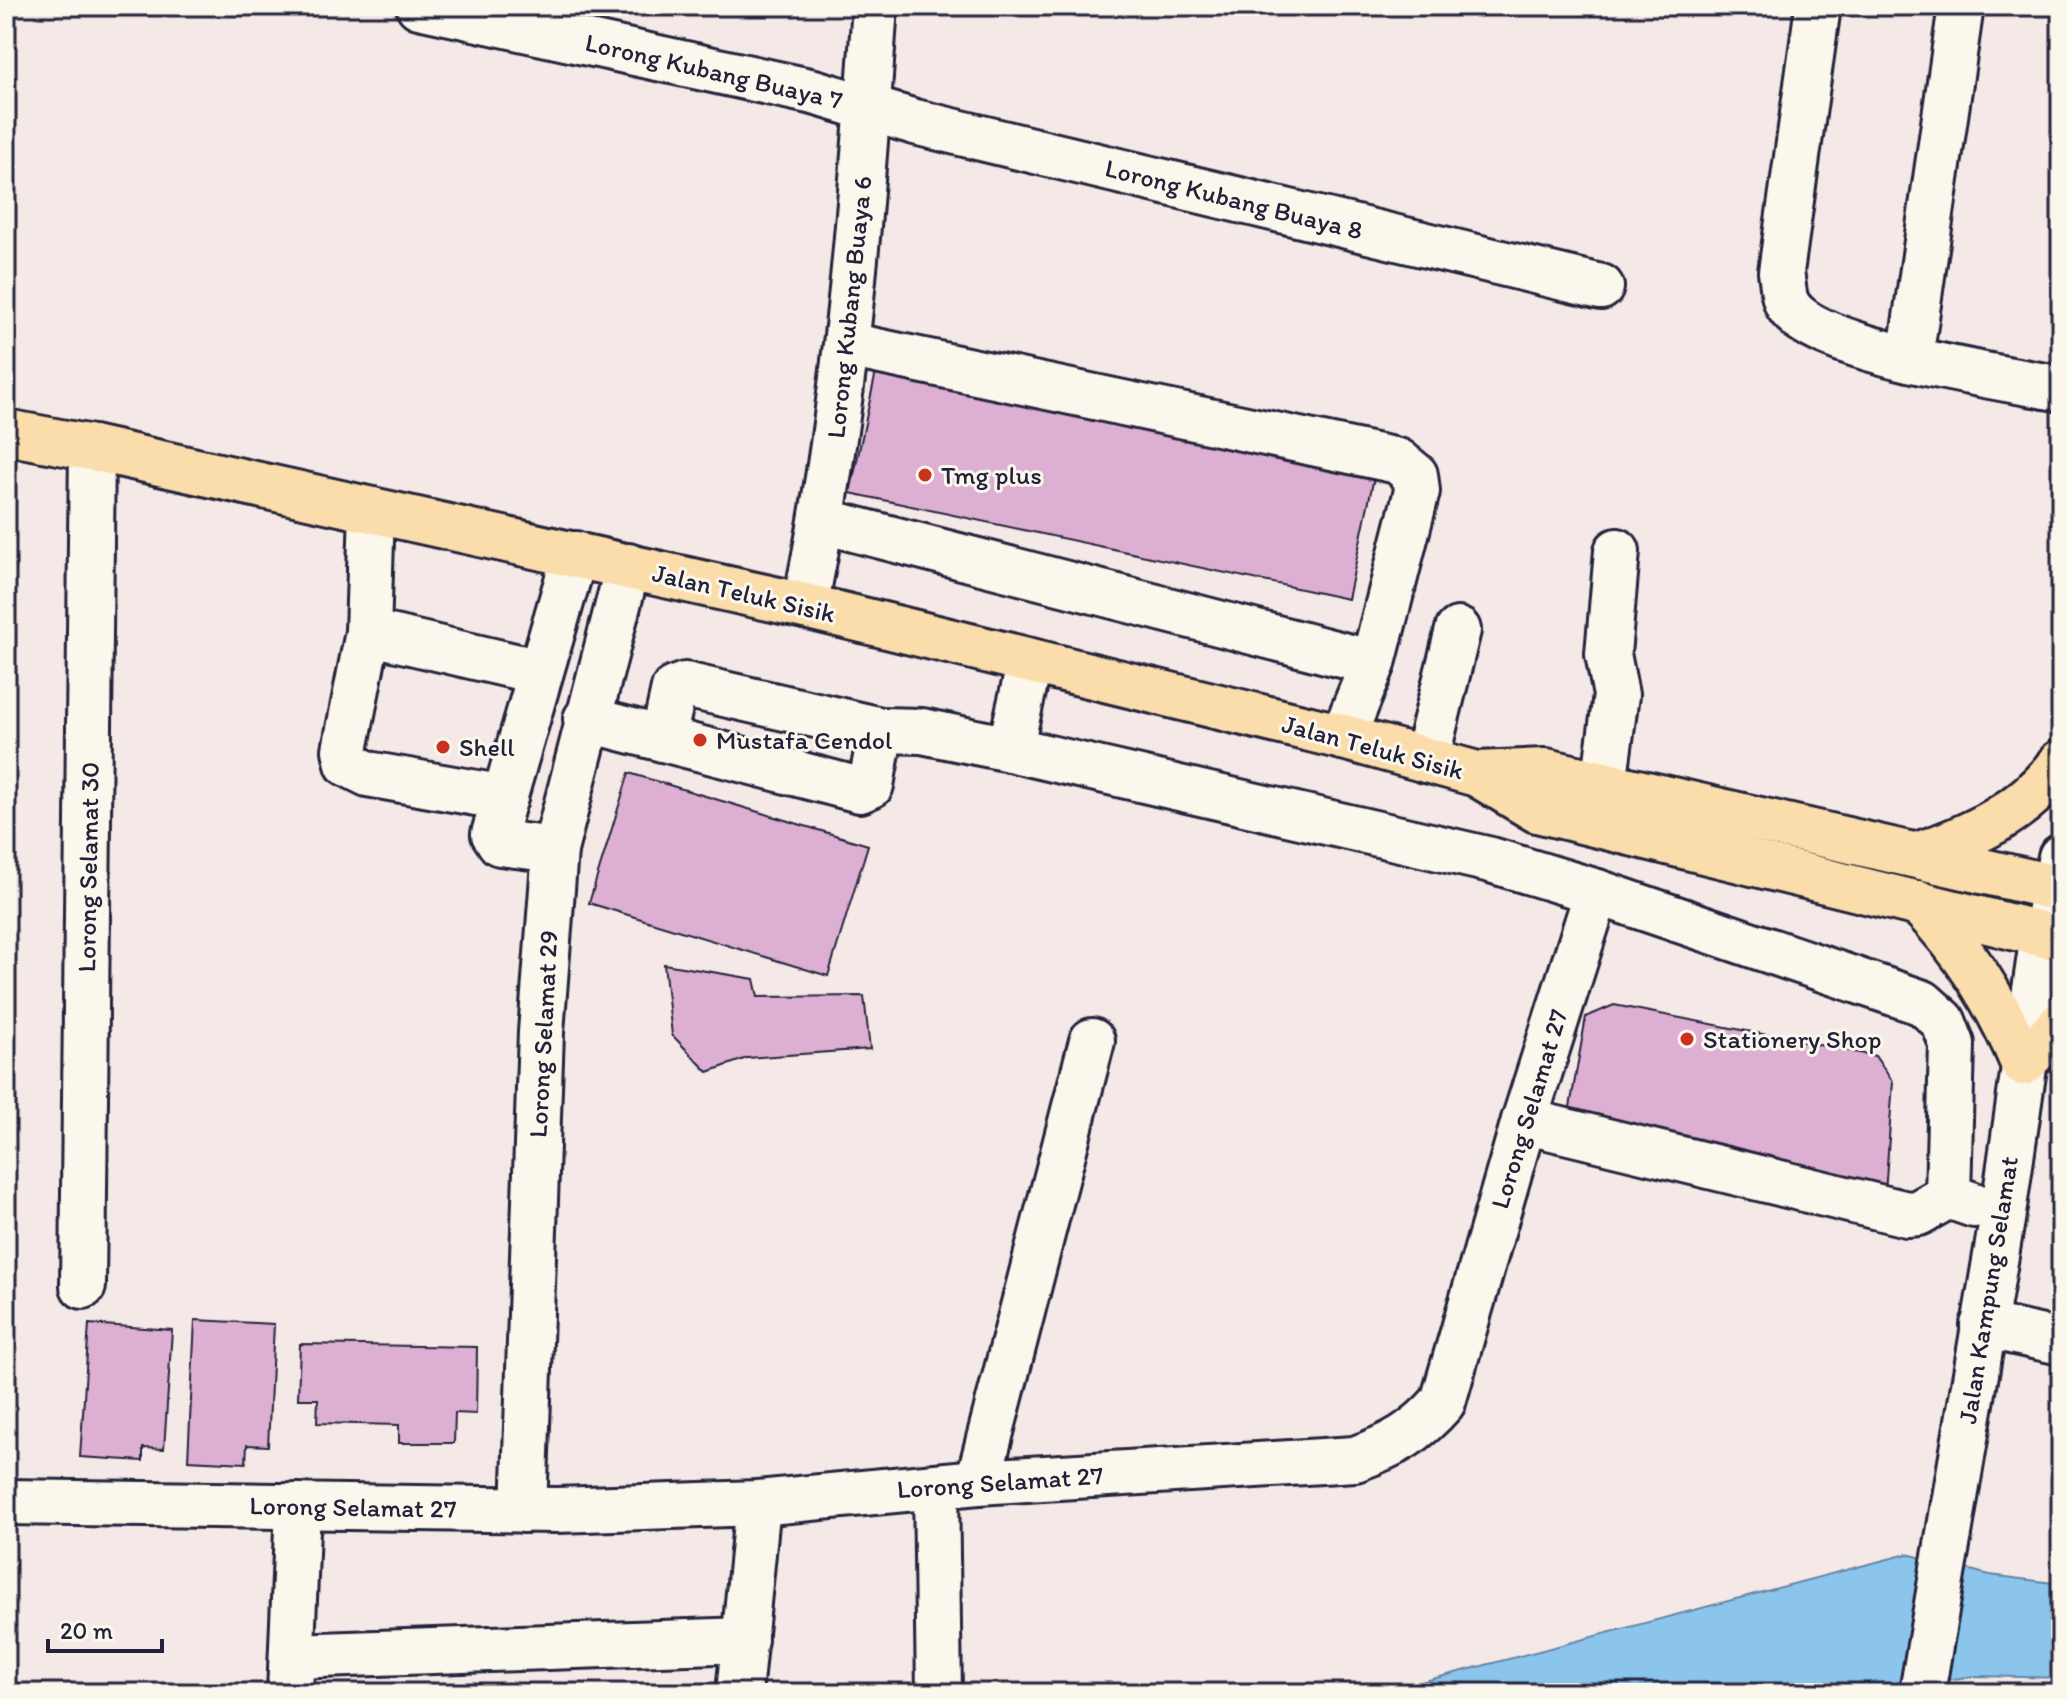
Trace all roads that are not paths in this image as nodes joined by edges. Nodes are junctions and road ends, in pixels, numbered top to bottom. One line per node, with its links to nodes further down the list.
1 (419, 6): 5 (street, Lorong Kubang Buaya 7)
2 (875, 6): 5 (street, Lorong Kubang Buaya 6)
3 (1818, 6): 8 (street)
4 (1961, 6): 8 (street)
5 (868, 106): 6 (street, Lorong Kubang Buaya 8); 7 (street, Lorong Kubang Buaya 6)
6 (1601, 287)
7 (848, 345): 13 (street, Lorong Kubang Buaya 6); 21 (street)
8 (1910, 359): 9 (street)
9 (2059, 377)
10 (6, 432): 11 (main road, Jalan Teluk Sisik)
11 (92, 448): 12 (main road, Jalan Teluk Sisik); 45 (street, Lorong Selamat 30)
12 (372, 510): 15 (main road, Jalan Teluk Sisik); 19 (street)
13 (823, 521): 17 (street, Lorong Kubang Buaya 6); 21 (street)
14 (1617, 551): 31 (street)
15 (575, 554): 16 (main road, Jalan Teluk Sisik); 22 (street)
16 (628, 566): 17 (main road, Jalan Teluk Sisik); 23 (street, Lorong Selamat 29)
17 (805, 606): 20 (main road, Jalan Teluk Sisik)
18 (1458, 630): 28 (street)
19 (368, 632): 22 (street); 32 (street)
20 (1030, 661): 25 (main road, Jalan Teluk Sisik); 27 (street)
21 (1373, 663): 25 (street)
22 (540, 672): 32 (street)
23 (586, 719): 26 (street); 33 (street, Lorong Selamat 29)
24 (881, 730): 26 (street); 26 (street); 27 (street)
25 (1343, 737): 28 (main road, Jalan Teluk Sisik)
26 (663, 739)
27 (1010, 749): 36 (street)
28 (1426, 760): 30 (main road, Jalan Teluk Sisik)
29 (2061, 762): 34 (main road)
30 (1477, 774): 31 (main road, Jalan Teluk Sisik); 37 (main road, Jalan Teluk Sisik)
31 (1604, 784): 34 (main road, Jalan Teluk Sisik)
32 (505, 798): 33 (street)
33 (555, 850): 53 (street, Lorong Selamat 29)
34 (1917, 855): 35 (main road, Jalan Teluk Sisik)
35 (2059, 878): 38 (street, Jalan Kampung Selamat)
36 (1597, 892): 42 (street, Lorong Selamat 27); 43 (street)
37 (1919, 903): 38 (main road, Jalan Teluk Sisik); 41 (main road)
38 (2052, 937): 41 (street, Jalan Kampung Selamat)
39 (2061, 1024): 41 (main road)
40 (1092, 1041): 48 (street)
41 (2023, 1063): 44 (street, Jalan Kampung Selamat)
42 (1524, 1121): 43 (street); 48 (street, Lorong Selamat 27)
43 (1948, 1196): 44 (street)
44 (2003, 1214): 46 (street, Jalan Kampung Selamat)
45 (83, 1286)
46 (1983, 1325): 47 (street); 56 (street, Jalan Kampung Selamat)
47 (2061, 1342)
48 (978, 1482): 49 (street, Lorong Selamat 27)
49 (936, 1486): 51 (street, Lorong Selamat 27); 58 (street)
50 (6, 1502): 52 (street, Lorong Selamat 27)
51 (758, 1503): 53 (street, Lorong Selamat 27); 54 (street)
52 (298, 1506): 53 (street, Lorong Selamat 27); 55 (street)
53 (524, 1510)
54 (745, 1640): 55 (street); 57 (street)
55 (291, 1675)
56 (1923, 1690)
57 (739, 1693)
58 (939, 1693)

